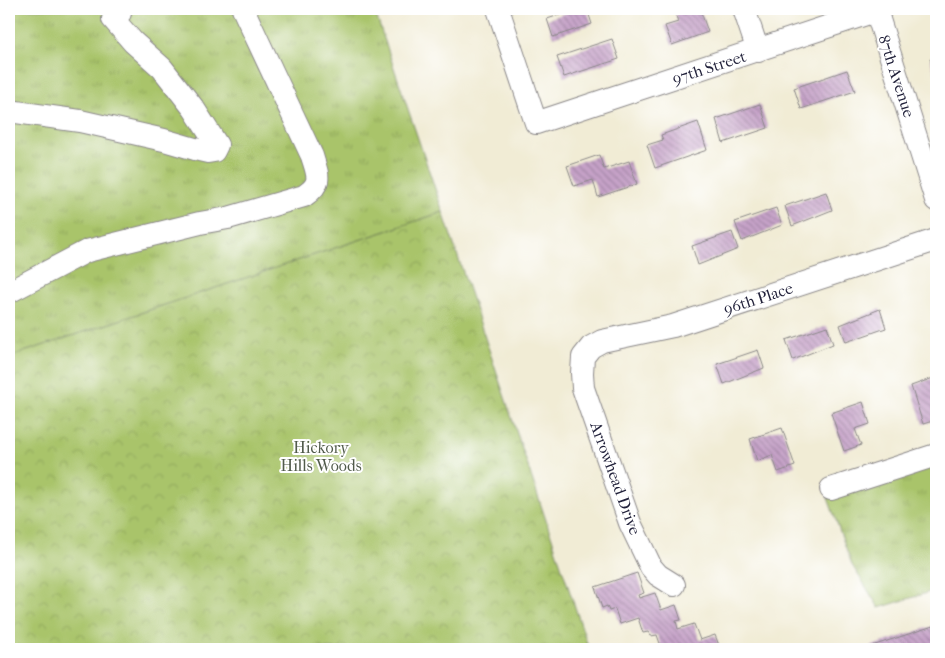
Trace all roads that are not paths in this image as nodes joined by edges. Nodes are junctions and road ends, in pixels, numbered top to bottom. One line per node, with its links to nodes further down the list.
1 (102, 9): 2 (street)
2 (110, 9): 3 (street)
3 (115, 9)
4 (120, 9): 10 (street)
5 (243, 9): 13 (street)
6 (498, 9): 9 (street, 97th Street)
7 (744, 9): 9 (street)
8 (879, 10): 9 (street, 97th Street); 11 (street, 87th Avenue)
9 (758, 51)
10 (9, 111)
11 (936, 200)
12 (936, 240): 14 (street, 96th Place)
13 (9, 292)
14 (584, 357): 17 (street, Arrowhead Drive)
15 (936, 455): 16 (street)
16 (831, 489)
17 (674, 586)

